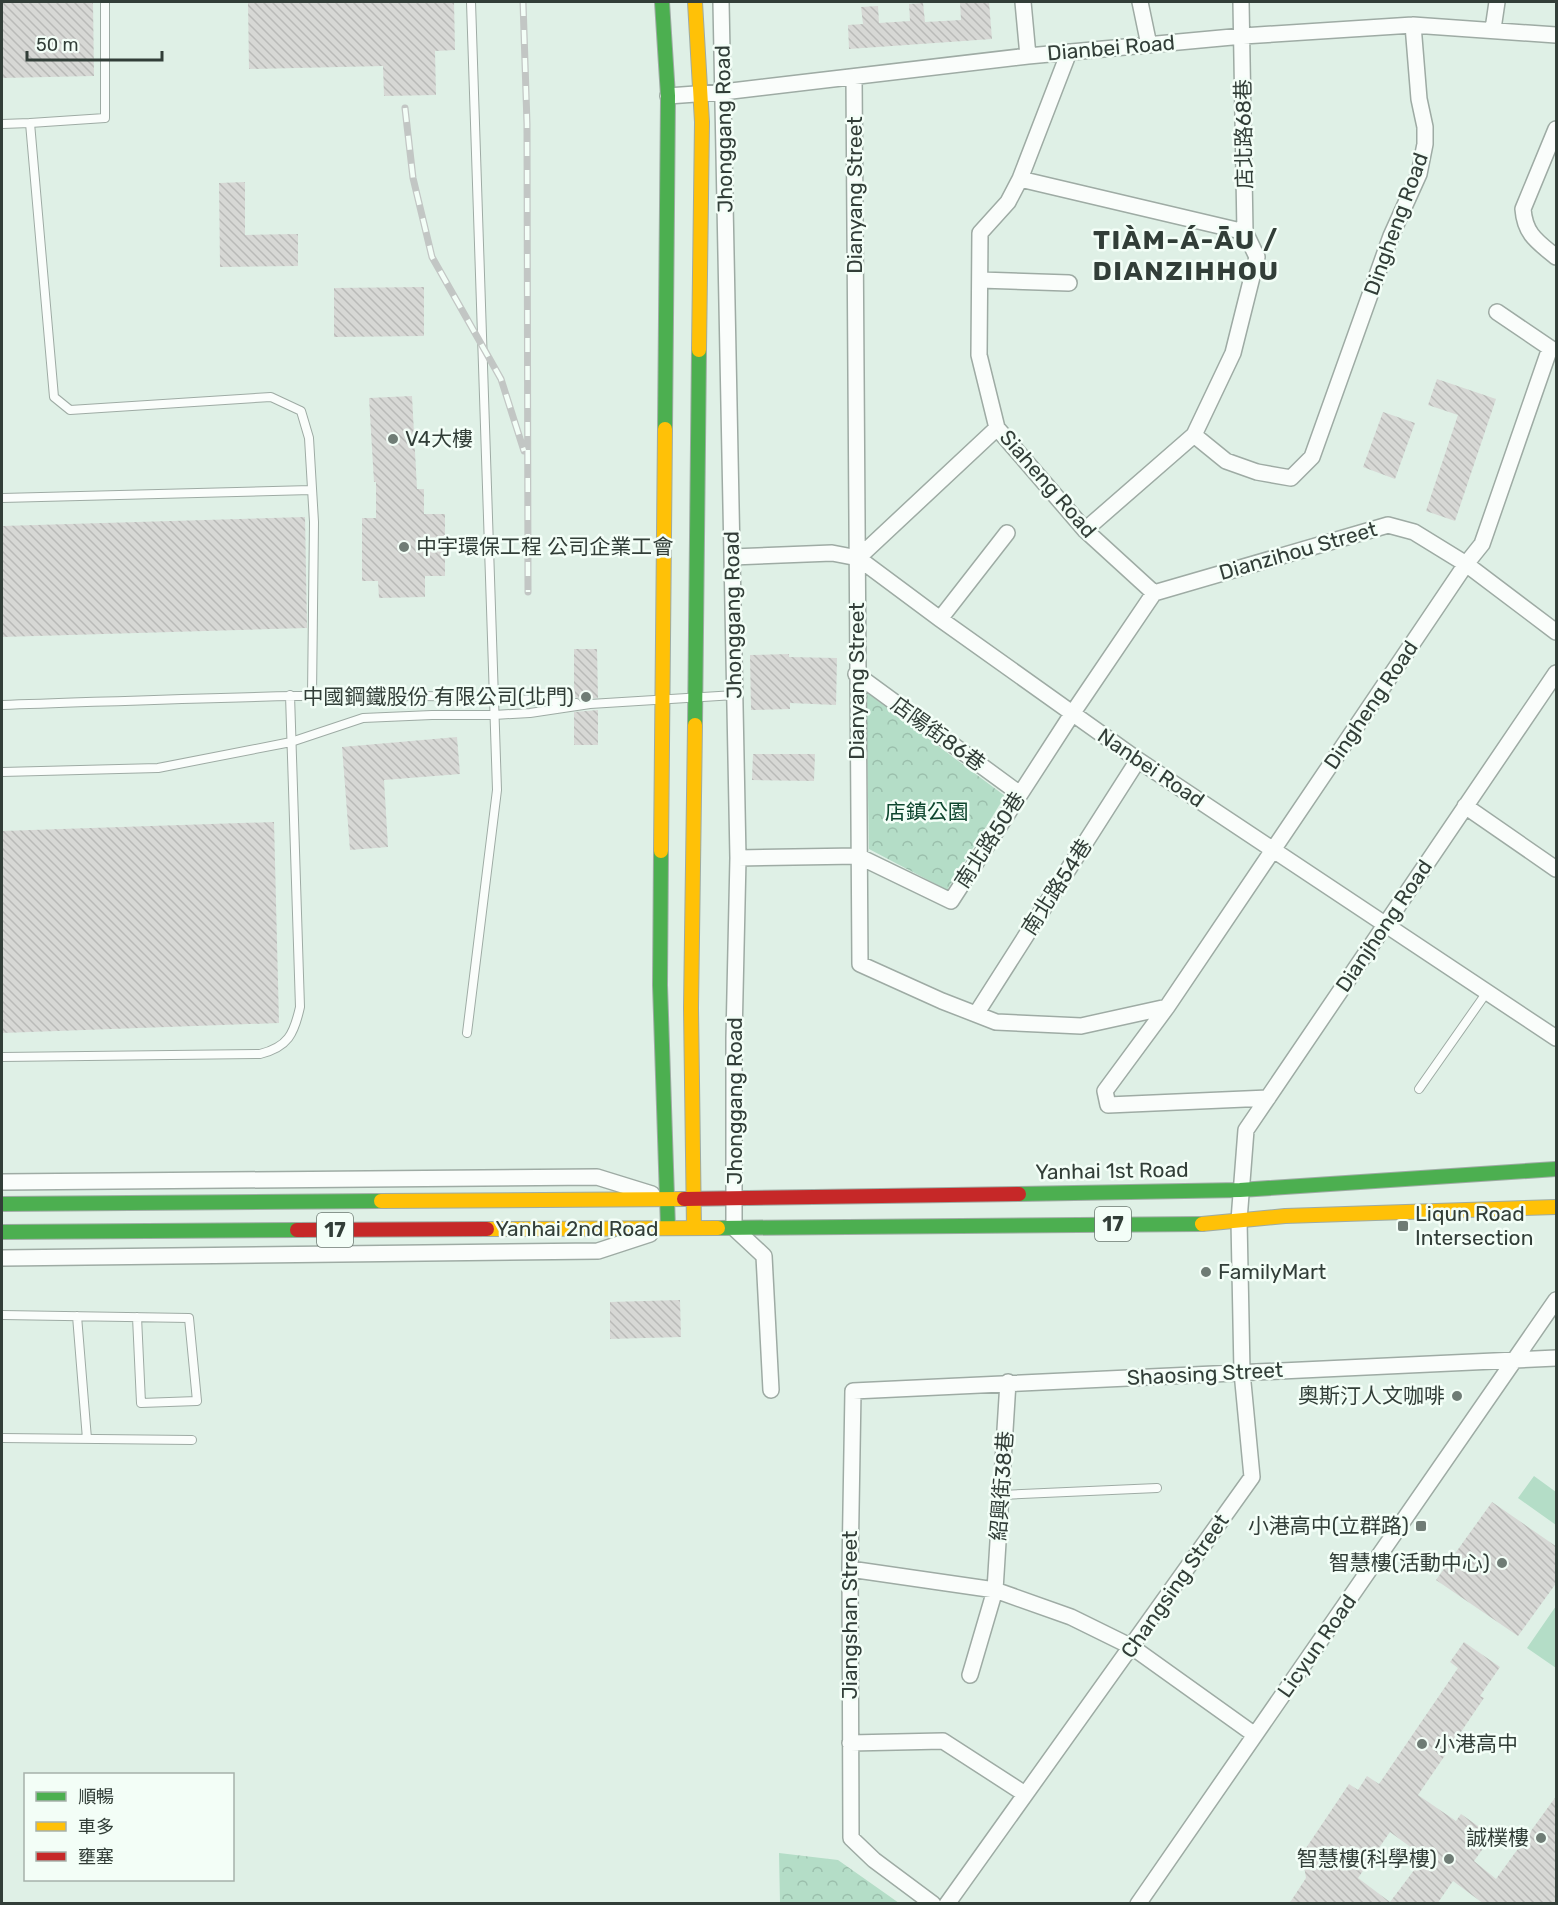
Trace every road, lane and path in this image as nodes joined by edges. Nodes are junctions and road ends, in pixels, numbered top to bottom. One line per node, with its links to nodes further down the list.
1 (105, 2): 21 (lane)
2 (471, 2): 47 (lane)
3 (662, 2): 20 (main road)
4 (695, 2): 19 (main road, Jhonggang Road)
5 (721, 2): 18 (street, Jhonggang Road)
6 (1023, 2): 16 (street)
7 (1140, 2): 14 (street)
8 (1240, 2): 13 (street, 店北路68巷)
9 (1497, 2): 11 (street)
10 (1413, 25): 11 (street, Dianbei Road); 13 (street, Dianbei Road); 31 (street, Dingheng Road)
11 (1493, 29): 12 (street, Dianbei Road)
12 (1557, 35)
13 (1243, 36): 14 (street, Dianbei Road); 25 (street, 店北路68巷)
14 (1149, 45): 15 (street, Dianbei Road)
15 (1069, 52): 16 (street, Dianbei Road); 24 (street, Siaheng Road)
16 (1028, 56): 17 (street, Dianbei Road)
17 (854, 77): 18 (street, Dianbei Road); 37 (street, Dianyang Street)
18 (723, 92): 19 (street, Dianbei Road); 36 (street, Jhonggang Road)
19 (701, 94): 20 (street, Dianbei Road); 48 (main road, Jhonggang Road)
20 (668, 96): 49 (main road)
21 (30, 123): 22 (lane); 32 (lane)
22 (2, 124)
23 (1557, 129): 26 (street)
24 (1020, 179): 25 (street); 27 (street, Siaheng Road)
25 (1245, 232): 31 (street)
26 (1557, 257)
27 (980, 280): 28 (street); 30 (street, Siaheng Road)
28 (1068, 284)
29 (1497, 312): 38 (street, Dingheng Road)
30 (997, 428): 34 (street, Siaheng Road); 37 (street)
31 (1194, 435): 34 (street)
32 (311, 490): 33 (lane); 45 (lane)
33 (2, 498)
34 (1085, 530): 39 (street, Siaheng Road)
35 (1006, 533): 40 (street)
36 (732, 557): 37 (street, Nanbei Road); 46 (street, Jhonggang Road)
37 (858, 558): 40 (street, Nanbei Road); 43 (street, Dianyang Street)
38 (1466, 564): 39 (street, Dianzihou Street); 41 (street, Dianzihou Street); 59 (street, Dingheng Road)
39 (1154, 593): 52 (street)
40 (940, 619): 52 (street, Nanbei Road)
41 (1557, 632)
42 (1557, 673): 58 (street, Dianjhong Road)
43 (856, 674): 57 (street, 店陽街86巷); 60 (street, Dianyang Street)
44 (290, 695): 45 (lane); 51 (lane); 54 (lane)
45 (312, 695): 47 (lane)
46 (735, 695): 48 (lane); 61 (street, Jhonggang Road)
47 (493, 696): 50 (lane); 53 (lane)
48 (695, 698): 49 (lane); 75 (main road, Jhonggang Road)
49 (663, 701): 50 (lane); 77 (main road)
50 (590, 704): 53 (lane)
51 (2, 705)
52 (1072, 714): 55 (street, Nanbei Road); 57 (street, 南北路50巷)
53 (494, 715): 54 (lane); 67 (lane)
54 (291, 742): 56 (lane); 69 (lane)
55 (1138, 760): 59 (street, Nanbei Road); 66 (street, 南北路54巷)
56 (2, 772)
57 (1020, 794): 60 (street, 南北路50巷)
58 (1465, 806): 62 (street); 63 (street, Dianjhong Road)
59 (1273, 850): 63 (street, Nanbei Road); 65 (street, Dingheng Road)
60 (858, 856): 61 (street, 南北路50巷); 66 (street, Dianyang Street)
61 (738, 858): 76 (street, Jhonggang Road)
62 (1557, 869)
63 (1384, 925): 64 (street, Nanbei Road); 71 (street, Dianjhong Road)
64 (1487, 992): 68 (street, Nanbei Road); 70 (lane)
65 (1167, 1007): 66 (street, Dianyang Street); 71 (street, Dingheng Road)
66 (976, 1014)
67 (467, 1033)
68 (1557, 1038)
69 (2, 1057)
70 (1419, 1089)
71 (1268, 1098): 74 (street, Dianjhong Road)
72 (1557, 1169): 74 (main road, Yanhai 1st Road / 17)
73 (2, 1182): 77 (street, Yanhai 2nd Road)
74 (1240, 1190): 76 (main road, Yanhai 1st Road / 17); 80 (street, Dianjhong Road)
75 (694, 1198): 76 (main road, Yanhai 1st Road / 17); 77 (main road, Yanhai 1st Road / 17); 82 (main road, Jhonggang Road)
76 (734, 1198): 83 (street, Jhonggang Road)
77 (667, 1199): 78 (main road, Yanhai 2nd Road / 17); 81 (main road)
78 (2, 1204)
79 (1557, 1207): 80 (main road, 17)
80 (1239, 1220): 83 (main road, 17); 92 (street, Changsing Street)
81 (668, 1228): 82 (main road, 17); 84 (main road, Yanhai 2nd Road / 17); 85 (street, Yanhai 2nd Road)
82 (694, 1228): 83 (main road, 17)
83 (734, 1228): 94 (street)
84 (2, 1232)
85 (2, 1258)
86 (1557, 1300): 91 (street, Licyun Road)
87 (2, 1315): 88 (lane)
88 (77, 1316): 89 (lane); 97 (lane)
89 (137, 1317): 89 (lane)
90 (1557, 1358): 91 (street, Shaosing Street)
91 (1516, 1359): 92 (street, Shaosing Street); 105 (street, Licyun Road)
92 (1242, 1372): 93 (street, Shaosing Street); 103 (street, Changsing Street)
93 (1008, 1382): 95 (street, Shaosing Street); 100 (street, 紹興街38巷)
94 (771, 1390)
95 (853, 1391): 101 (street, Jiangshan Street)
96 (2, 1438): 97 (lane)
97 (87, 1439): 98 (lane)
98 (192, 1440)
99 (1156, 1488): 100 (lane)
100 (1002, 1495): 102 (street, 紹興街38巷)
101 (850, 1569): 102 (street); 106 (street, Jiangshan Street)
102 (995, 1590): 103 (street); 104 (street, 紹興街38巷)
103 (1132, 1647): 105 (street); 107 (street, Changsing Street)
104 (970, 1675)
105 (1255, 1735): 110 (street, Licyun Road)
106 (850, 1743): 107 (street); 108 (street, Jiangshan Street)
107 (1025, 1794): 109 (street, Changsing Street)
108 (933, 1904)
109 (947, 1904)
110 (1138, 1904)

